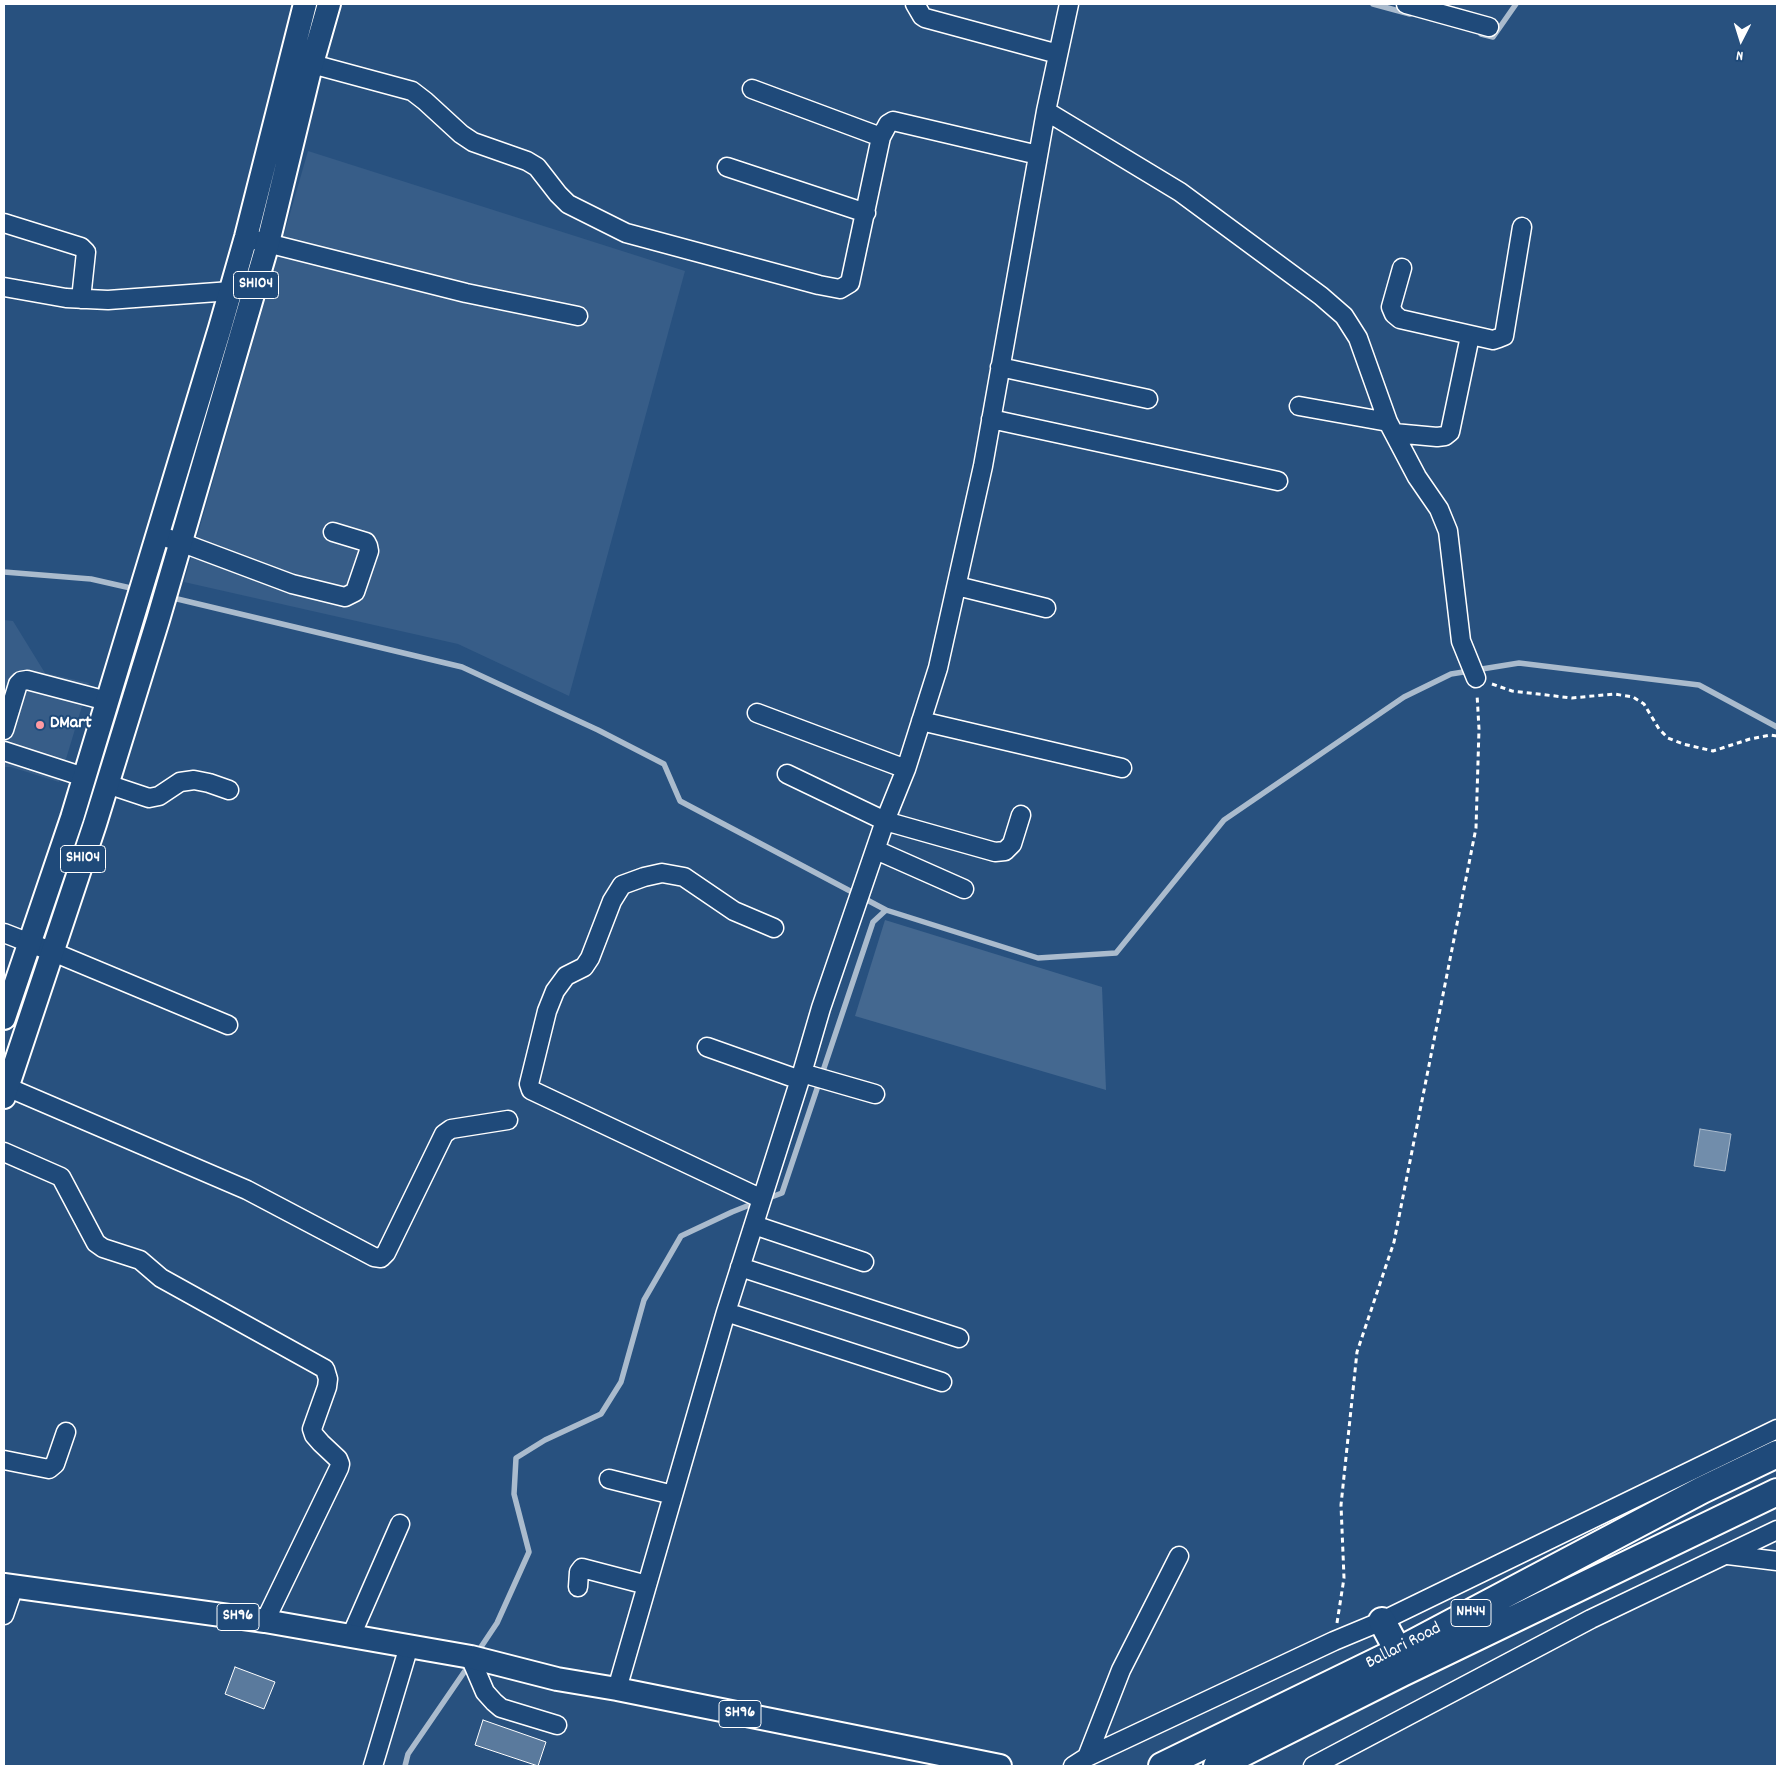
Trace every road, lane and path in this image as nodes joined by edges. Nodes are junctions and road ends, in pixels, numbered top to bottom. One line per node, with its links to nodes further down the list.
1 (305, 4): 17 (main road, SH104)
2 (329, 4): 8 (main road, SH104)
3 (916, 4): 7 (street)
4 (1070, 4): 7 (street)
5 (1406, 4): 6 (street)
6 (1489, 28)
7 (1058, 54): 10 (street)
8 (312, 64): 14 (street); 18 (main road, SH104)
9 (752, 89): 11 (street)
10 (1046, 111): 12 (street); 29 (street)
11 (881, 138): 12 (street); 14 (street)
12 (1038, 155): 25 (street)
13 (727, 167): 14 (street)
14 (866, 212)
15 (4, 222): 22 (street)
16 (1522, 227): 24 (street)
17 (246, 237): 18 (street); 21 (main road, SH104)
18 (268, 244): 23 (street); 32 (main road, SH104)
19 (1402, 268): 24 (street)
20 (4, 287): 22 (street)
21 (231, 290): 22 (street); 33 (main road, SH104)
22 (81, 299)
23 (578, 316)
24 (1470, 336): 29 (street)
25 (1000, 367): 26 (street); 28 (street)
26 (1148, 399)
27 (1298, 406): 29 (street)
28 (991, 419): 30 (street); 34 (street)
29 (1391, 428): 36 (street)
30 (1278, 481)
31 (333, 532): 32 (street)
32 (180, 542): 33 (street); 47 (main road, SH104)
33 (154, 546): 37 (main road, SH104)
34 (957, 586): 35 (street); 39 (street)
35 (1046, 608)
36 (1476, 678): 41 (path); 90 (path)
37 (107, 701): 40 (street); 46 (main road, SH104)
38 (757, 713): 44 (street)
39 (921, 721): 43 (street); 44 (street)
40 (4, 730)
41 (1777, 736)
42 (4, 752): 46 (street)
43 (1122, 768)
44 (906, 770): 50 (street)
45 (787, 774): 50 (street)
46 (84, 777): 55 (main road, SH104)
47 (107, 784): 48 (street); 56 (main road, SH104)
48 (229, 790)
49 (1021, 815): 50 (street)
50 (885, 821): 51 (street)
51 (876, 850): 52 (street); 60 (street)
52 (964, 889)
53 (774, 928): 65 (street)
54 (4, 933): 55 (street)
55 (29, 942): 56 (street); 57 (main road, SH104)
56 (53, 952): 58 (street); 61 (main road, SH104)
57 (4, 1018)
58 (228, 1025)
59 (707, 1047): 60 (street)
60 (801, 1077): 62 (street); 65 (street)
61 (6, 1092): 63 (street)
62 (875, 1094)
63 (508, 1120)
64 (4, 1152): 87 (street)
65 (758, 1211): 66 (street); 67 (street)
66 (864, 1262)
67 (740, 1267): 68 (street); 69 (street)
68 (726, 1312): 70 (street); 77 (street)
69 (959, 1338)
70 (942, 1382)
71 (1777, 1429): 88 (street)
72 (66, 1432): 74 (street)
73 (1777, 1454): 92 (highway, Ballari Road / NH44)
74 (4, 1460)
75 (609, 1479): 77 (street)
76 (1777, 1492): 100 (highway, Ballari Road / NH44)
77 (673, 1495): 83 (street)
78 (400, 1524): 89 (street)
79 (1777, 1530): 80 (street)
80 (1728, 1554): 82 (street); 101 (street)
81 (1179, 1556): 96 (street)
82 (1777, 1561)
83 (646, 1585): 85 (street); 94 (street)
84 (9, 1586): 86 (street); 87 (main road, SH96)
85 (578, 1588)
86 (4, 1615)
87 (265, 1621): 89 (main road, SH96)
88 (1382, 1621): 90 (street); 92 (highway)
89 (351, 1636): 91 (main road, SH96)
90 (1334, 1641): 96 (street)
91 (409, 1646): 93 (main road, SH96); 97 (street)
92 (1398, 1652): 99 (highway, Ballari Road / NH44)
93 (474, 1658): 94 (main road, SH96); 95 (street)
94 (617, 1689): 98 (main road, SH96)
95 (557, 1724)
96 (1080, 1762)
97 (373, 1766)
98 (1000, 1766)
99 (1162, 1766)
100 (1217, 1766)
101 (1312, 1766)

